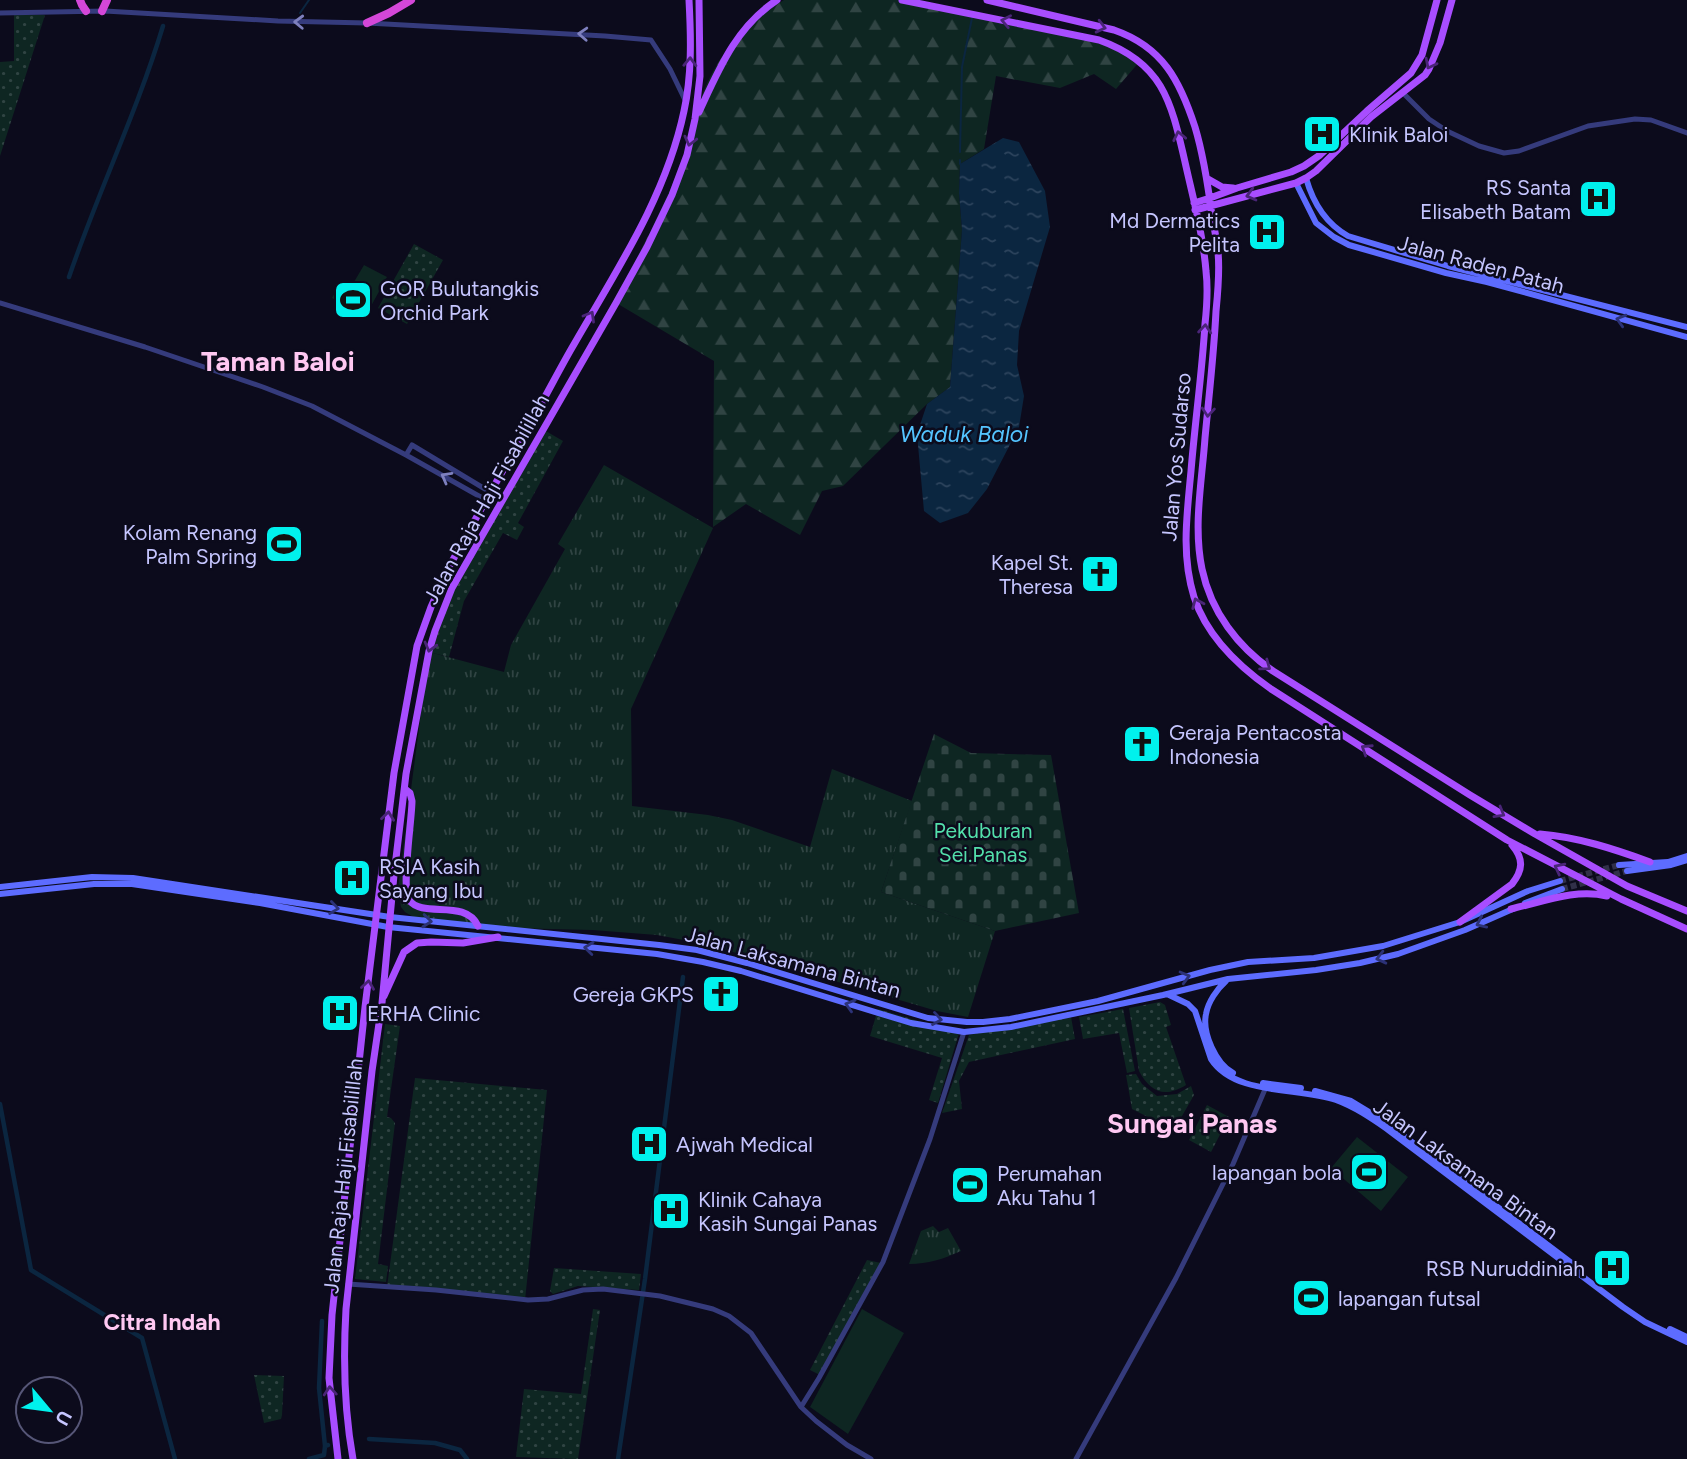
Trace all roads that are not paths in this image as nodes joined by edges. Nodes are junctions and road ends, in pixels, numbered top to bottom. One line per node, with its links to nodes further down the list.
1 (80, 0): 11 (highway)
2 (107, 0): 12 (highway)
3 (411, 0): 14 (highway)
4 (689, 0): 16 (main road, Jalan Raja Haji Fisabilillah, one-way to 4)
5 (699, 0): 17 (main road, Jalan Raja Haji Fisabilillah)
6 (777, 0): 17 (main road)
7 (902, 0): 24 (main road, Jalan Yos Sudarso, one-way to 7)
8 (987, 0): 20 (main road, Jalan Yos Sudarso, one-way to 20)
9 (1437, 0): 22 (main road)
10 (1452, 0): 15 (main road, one-way to 15)
11 (86, 11): 12 (street); 13 (street)
12 (103, 11): 14 (street, one-way to 12)
13 (0, 13)
14 (367, 23): 16 (street, one-way to 14)
15 (1402, 92): 18 (street); 19 (main road)
16 (686, 103): 31 (main road, Jalan Raja Haji Fisabilillah, one-way to 16)
17 (695, 119): 32 (main road, Jalan Raja Haji Fisabilillah, one-way to 32)
18 (1687, 133)
19 (1306, 178): 21 (main road); 25 (main road, Jalan Raden Patah)
20 (1208, 179): 22 (main road); 23 (main road, Jalan Yos Sudarso)
21 (1296, 183): 23 (main road, one-way to 23); 25 (main road, Jalan Raden Patah)
22 (1237, 188): 23 (main road)
23 (1210, 202): 24 (main road); 35 (main road, Jalan Yos Sudarso, one-way to 35)
24 (1194, 206): 34 (main road, Jalan Yos Sudarso, one-way to 24)
25 (1447, 270): 27 (main road, Jalan Raden Patah); 29 (main road, Jalan Raden Patah, one-way to 25)
26 (0, 303): 33 (street)
27 (1663, 320): 28 (main road, Jalan Raden Patah); 29 (main road)
28 (1687, 327)
29 (1660, 330): 30 (main road, Jalan Raden Patah)
30 (1687, 337)
31 (572, 348): 32 (main road); 36 (main road, Jalan Raja Haji Fisabilillah)
32 (585, 355): 38 (main road, Jalan Raja Haji Fisabilillah)
33 (406, 455): 36 (street, one-way to 33); 36 (street)
34 (1190, 482): 35 (main road); 43 (main road, Jalan Yos Sudarso, one-way to 34)
35 (1201, 483): 42 (main road, Jalan Yos Sudarso, one-way to 42)
36 (488, 496): 37 (main road, Jalan Raja Haji Fisabilillah)
37 (466, 534): 38 (main road); 39 (main road, Jalan Raja Haji Fisabilillah)
38 (480, 542): 40 (main road, Jalan Raja Haji Fisabilillah)
39 (431, 607): 40 (main road); 57 (main road, Jalan Raja Haji Fisabilillah, one-way to 39)
40 (442, 611): 41 (main road, Jalan Raja Haji Fisabilillah, one-way to 41)
41 (405, 789): 58 (main road, Jalan Raja Haji Fisabilillah); 61 (main road)
42 (1469, 795): 43 (main road); 44 (main road, Jalan Yos Sudarso, one-way to 44)
43 (1461, 809): 45 (main road, Jalan Yos Sudarso)
44 (1535, 834): 47 (main road); 56 (main road, Jalan Yos Sudarso)
45 (1507, 840): 54 (main road, Jalan Yos Sudarso, one-way to 45); 59 (main road)
46 (1687, 858): 47 (main road); 49 (main road)
47 (1650, 862): 48 (main road)
48 (1619, 865)
49 (1627, 871)
50 (1560, 881): 59 (main road, Jalan Laksamana Bintan)
51 (0, 887): 57 (main road, Jalan Laksamana Bintan, one-way to 57)
52 (1562, 889): 55 (main road, Jalan Laksamana Bintan)
53 (0, 894): 60 (main road, Jalan Laksamana Bintan)
54 (1621, 899): 55 (main road); 64 (main road, Jalan Yos Sudarso)
55 (1511, 909): 66 (main road, Jalan Laksamana Bintan, one-way to 66)
56 (1687, 911)
57 (376, 914): 58 (main road, Jalan Laksamana Bintan); 60 (main road, Jalan Raja Haji Fisabilillah)
58 (390, 917): 61 (main road, Jalan Laksamana Bintan, one-way to 61); 62 (main road, Jalan Raja Haji Fisabilillah)
59 (1460, 922): 63 (main road, Jalan Laksamana Bintan)
60 (375, 924): 62 (main road, Jalan Laksamana Bintan); 77 (main road, Jalan Raja Haji Fisabilillah, one-way to 60)
61 (478, 926): 67 (main road, Jalan Laksamana Bintan)
62 (388, 927): 65 (main road, Jalan Laksamana Bintan); 73 (main road, Jalan Raja Haji Fisabilillah)
63 (1442, 928): 66 (main road); 69 (main road, Jalan Laksamana Bintan)
64 (1687, 929)
65 (498, 937): 68 (main road, Jalan Laksamana Bintan, one-way to 65); 73 (main road)
66 (1445, 937): 70 (main road, Jalan Laksamana Bintan, one-way to 70)
67 (659, 945): 68 (main road); 69 (main road, Jalan Laksamana Bintan, one-way to 69)
68 (657, 954): 74 (main road, Jalan Laksamana Bintan, one-way to 68)
69 (1314, 958): 70 (main road)
70 (1315, 970): 71 (main road, Jalan Laksamana Bintan)
71 (1228, 979): 72 (main road, Jalan Laksamana Bintan); 76 (main road, Jalan Laksamana Bintan)
72 (1167, 995): 74 (main road, Jalan Laksamana Bintan); 75 (main road, Jalan Laksamana Bintan)
73 (382, 1003): 78 (main road, Jalan Raja Haji Fisabilillah)
74 (964, 1032): 81 (street)
75 (1266, 1087): 76 (main road, Jalan Laksamana Bintan); 85 (street)
76 (1412, 1145): 80 (main road, Jalan Laksamana Bintan)
77 (344, 1199): 78 (main road); 82 (main road, Jalan Raja Haji Fisabilillah, one-way to 77)
78 (358, 1201): 79 (main road, Jalan Raja Haji Fisabilillah)
79 (348, 1284): 81 (street); 83 (main road, Jalan Raja Haji Fisabilillah)
80 (1687, 1340)
81 (802, 1407): 84 (street)
82 (338, 1459)
83 (353, 1459)
84 (871, 1459)
85 (1076, 1459)

